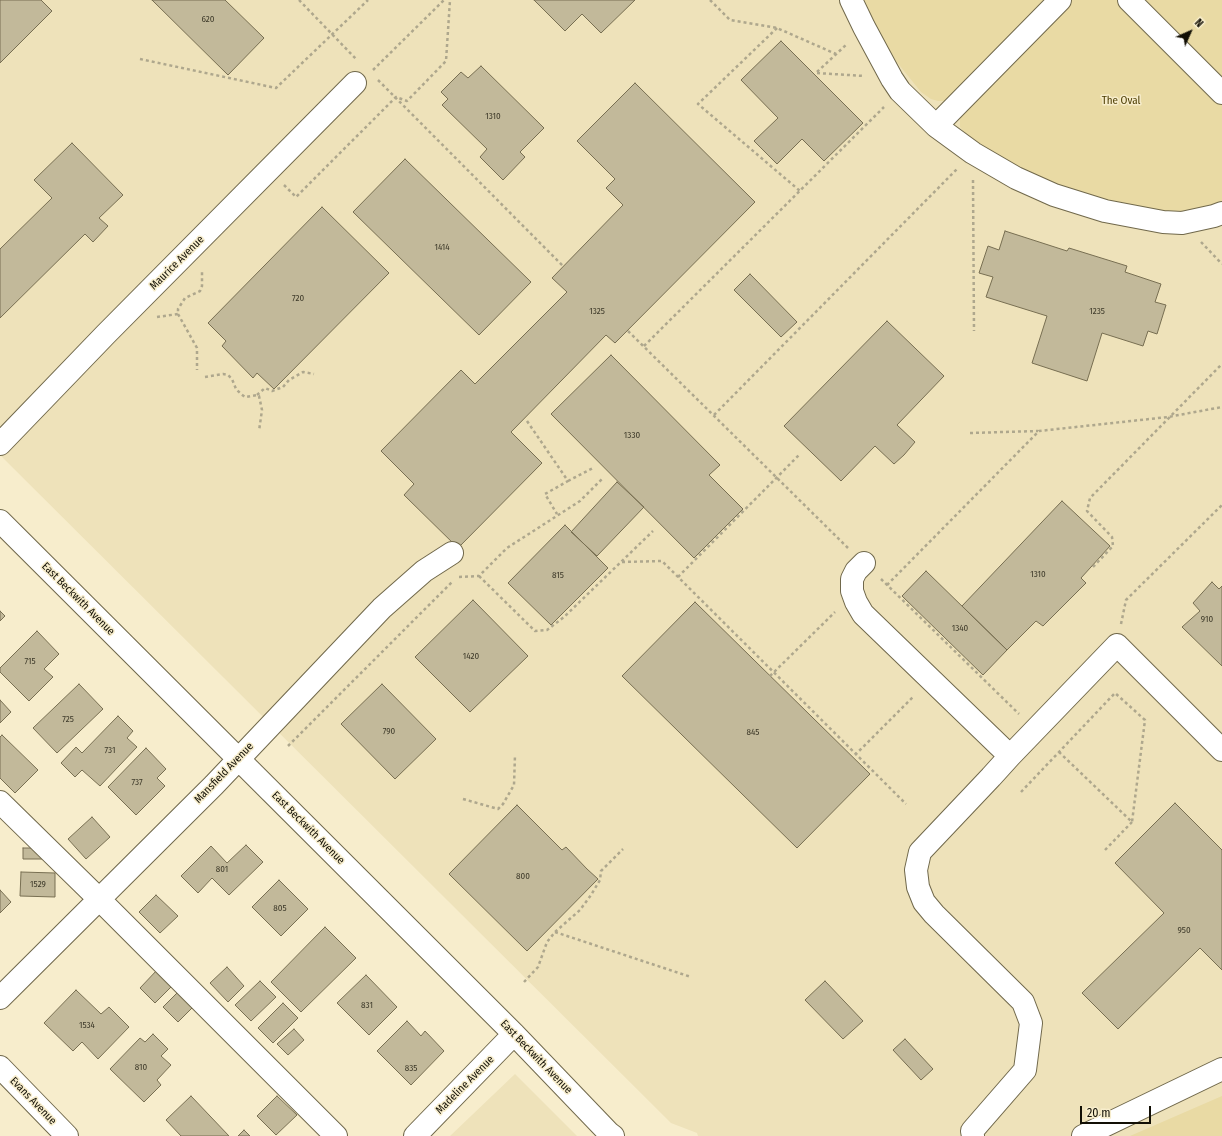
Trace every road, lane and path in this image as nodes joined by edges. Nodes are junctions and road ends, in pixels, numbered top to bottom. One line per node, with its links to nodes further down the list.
1 (299, 0): 11 (path)
2 (368, 0): 11 (path)
3 (444, 0): 15 (path)
4 (450, 0): 18 (path)
5 (710, 0): 10 (path)
6 (850, 0): 9 (street)
7 (1060, 0): 19 (street)
8 (1129, 0): 17 (street)
9 (864, 27): 12 (path); 16 (street)
10 (777, 28): 12 (path); 22 (path)
11 (332, 35): 13 (path); 14 (path)
12 (836, 54): 16 (path)
13 (140, 59)
14 (359, 62)
15 (367, 78): 18 (path); 21 (street, Maurice Avenue)
16 (896, 85): 19 (street); 22 (path)
17 (1222, 93)
18 (396, 97): 21 (path); 25 (path)
19 (936, 126): 20 (street)
20 (973, 153): 23 (street); 29 (path); 37 (path)
21 (268, 170): 43 (street, Maurice Avenue)
22 (800, 191): 30 (path)
23 (1222, 213)
24 (202, 265): 26 (path)
25 (563, 266)
26 (178, 314): 27 (path); 32 (path)
27 (151, 317)
28 (628, 331): 30 (path)
29 (974, 331)
30 (644, 346): 37 (path)
31 (1222, 364): 38 (path)
32 (198, 370)
33 (314, 374): 35 (path)
34 (205, 378): 35 (path)
35 (257, 395): 40 (path)
36 (1222, 407): 38 (path)
37 (714, 415): 46 (path)
38 (1168, 417): 41 (path); 56 (path)
39 (527, 421): 48 (path)
40 (259, 431)
41 (1039, 431): 42 (path); 59 (path)
42 (970, 433)
43 (0, 444)
44 (799, 455): 46 (path)
45 (593, 468): 48 (path)
46 (777, 477): 55 (path); 58 (path)
47 (603, 478): 50 (path)
48 (568, 481): 50 (path)
49 (1222, 505): 60 (path)
50 (557, 514): 57 (path)
51 (0, 522): 72 (street, East Beckwith Avenue)
52 (653, 531): 54 (path)
53 (452, 554): 72 (street, Mansfield Avenue)
54 (622, 562): 57 (path); 58 (path)
55 (864, 562): 59 (path); 71 (street)
56 (1093, 567)
57 (479, 576): 66 (path)
58 (678, 577): 62 (path)
59 (887, 585): 65 (path)
60 (1126, 600)
61 (836, 611): 62 (path)
62 (774, 673): 63 (path); 70 (path)
63 (770, 676)
64 (917, 693): 70 (path)
65 (1022, 717)
66 (288, 746)
67 (1222, 750): 71 (street)
68 (1059, 752): 73 (path); 77 (path); 77 (path)
69 (515, 755): 74 (path)
70 (856, 755): 76 (path)
71 (1010, 756): 92 (street)
72 (238, 758): 80 (street, Mansfield Avenue); 85 (street, East Beckwith Avenue)
73 (1021, 792)
74 (463, 799)
75 (0, 802): 80 (street)
76 (906, 804)
77 (1132, 822): 79 (path)
78 (624, 849): 81 (path)
79 (1105, 850)
80 (99, 899): 84 (street, Mansfield Avenue); 89 (street)
81 (555, 932): 82 (path); 83 (path)
82 (691, 977)
83 (524, 982)
84 (0, 998)
85 (514, 1034): 90 (street, Madeline Avenue); 91 (street, East Beckwith Avenue)
86 (0, 1067): 88 (street, Evans Avenue)
87 (1222, 1069): 93 (street)
88 (67, 1136)
89 (336, 1136)
90 (415, 1136)
91 (613, 1136)
92 (973, 1136)
93 (1083, 1136)

